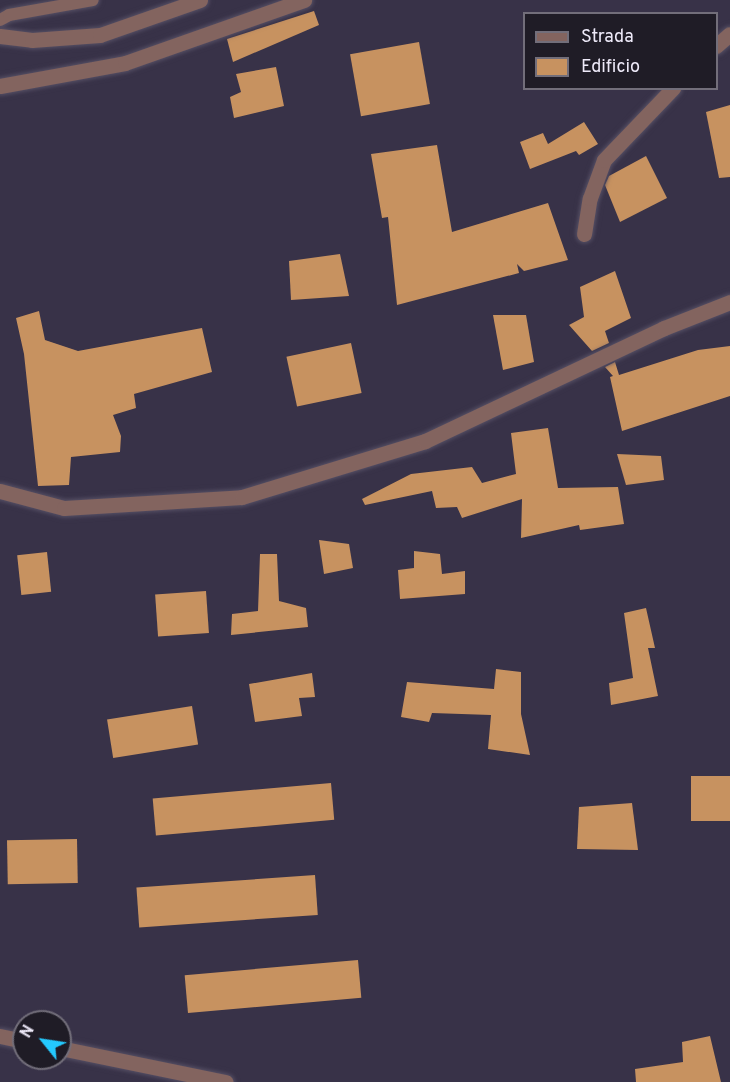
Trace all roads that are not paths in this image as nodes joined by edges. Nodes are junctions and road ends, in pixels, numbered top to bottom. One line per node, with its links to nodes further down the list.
1 (93, 0): 4 (lane)
2 (200, 0): 6 (street)
3 (304, 0): 8 (street)
4 (0, 20)
5 (730, 34): 7 (street)
6 (0, 36)
7 (718, 45)
8 (0, 86)
9 (671, 90): 10 (street)
10 (584, 234)
11 (730, 302): 12 (street)
12 (0, 491)
13 (72, 1051): 14 (street)
14 (194, 1079): 15 (street)
15 (226, 1082)

